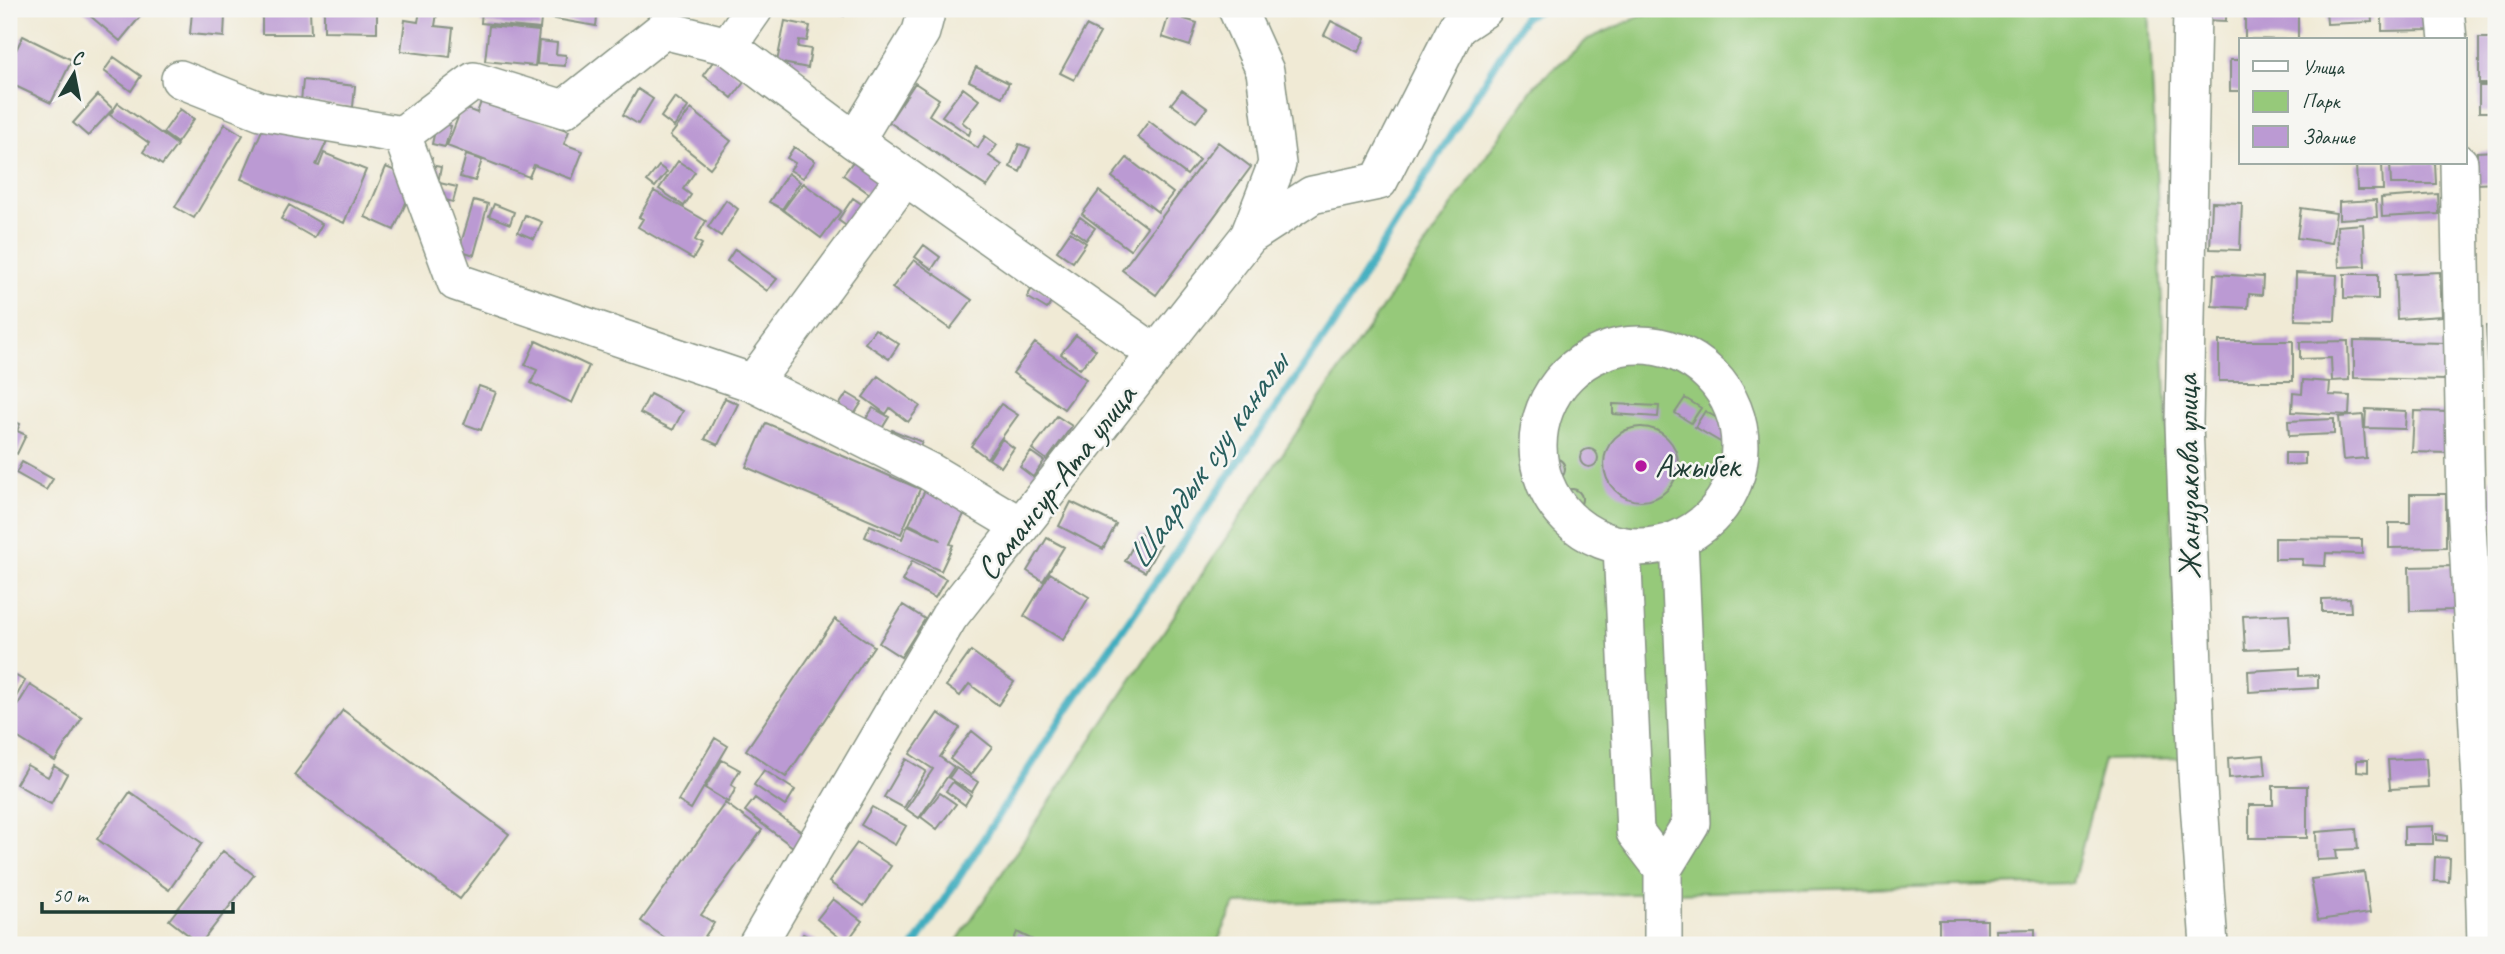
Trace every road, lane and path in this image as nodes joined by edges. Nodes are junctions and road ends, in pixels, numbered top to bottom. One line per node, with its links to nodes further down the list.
1 (754, 9): 8 (street)
2 (927, 9): 11 (street)
3 (1237, 9): 14 (street, Самансур-Ата улица)
4 (1484, 9): 14 (street)
5 (2192, 9): 23 (street, Жанузакова улица)
6 (2445, 9): 7 (street)
7 (2448, 38)
8 (727, 46): 10 (street); 11 (street)
9 (180, 79): 10 (street)
10 (402, 135): 16 (street)
11 (855, 141): 13 (street)
12 (2459, 164): 24 (street)
13 (905, 177): 15 (street); 16 (street)
14 (1249, 236): 15 (street, Самансур-Ата улица)
15 (1156, 354): 17 (street, Самансур-Ата улица)
16 (753, 383): 17 (street)
17 (1021, 526): 21 (street, Самансур-Ата улица)
18 (1679, 539): 19 (street); 19 (street); 20 (street)
19 (1622, 546): 20 (street)
20 (1663, 869): 22 (street)
21 (757, 945)
22 (1663, 945)
23 (2208, 945)
24 (2486, 945)

